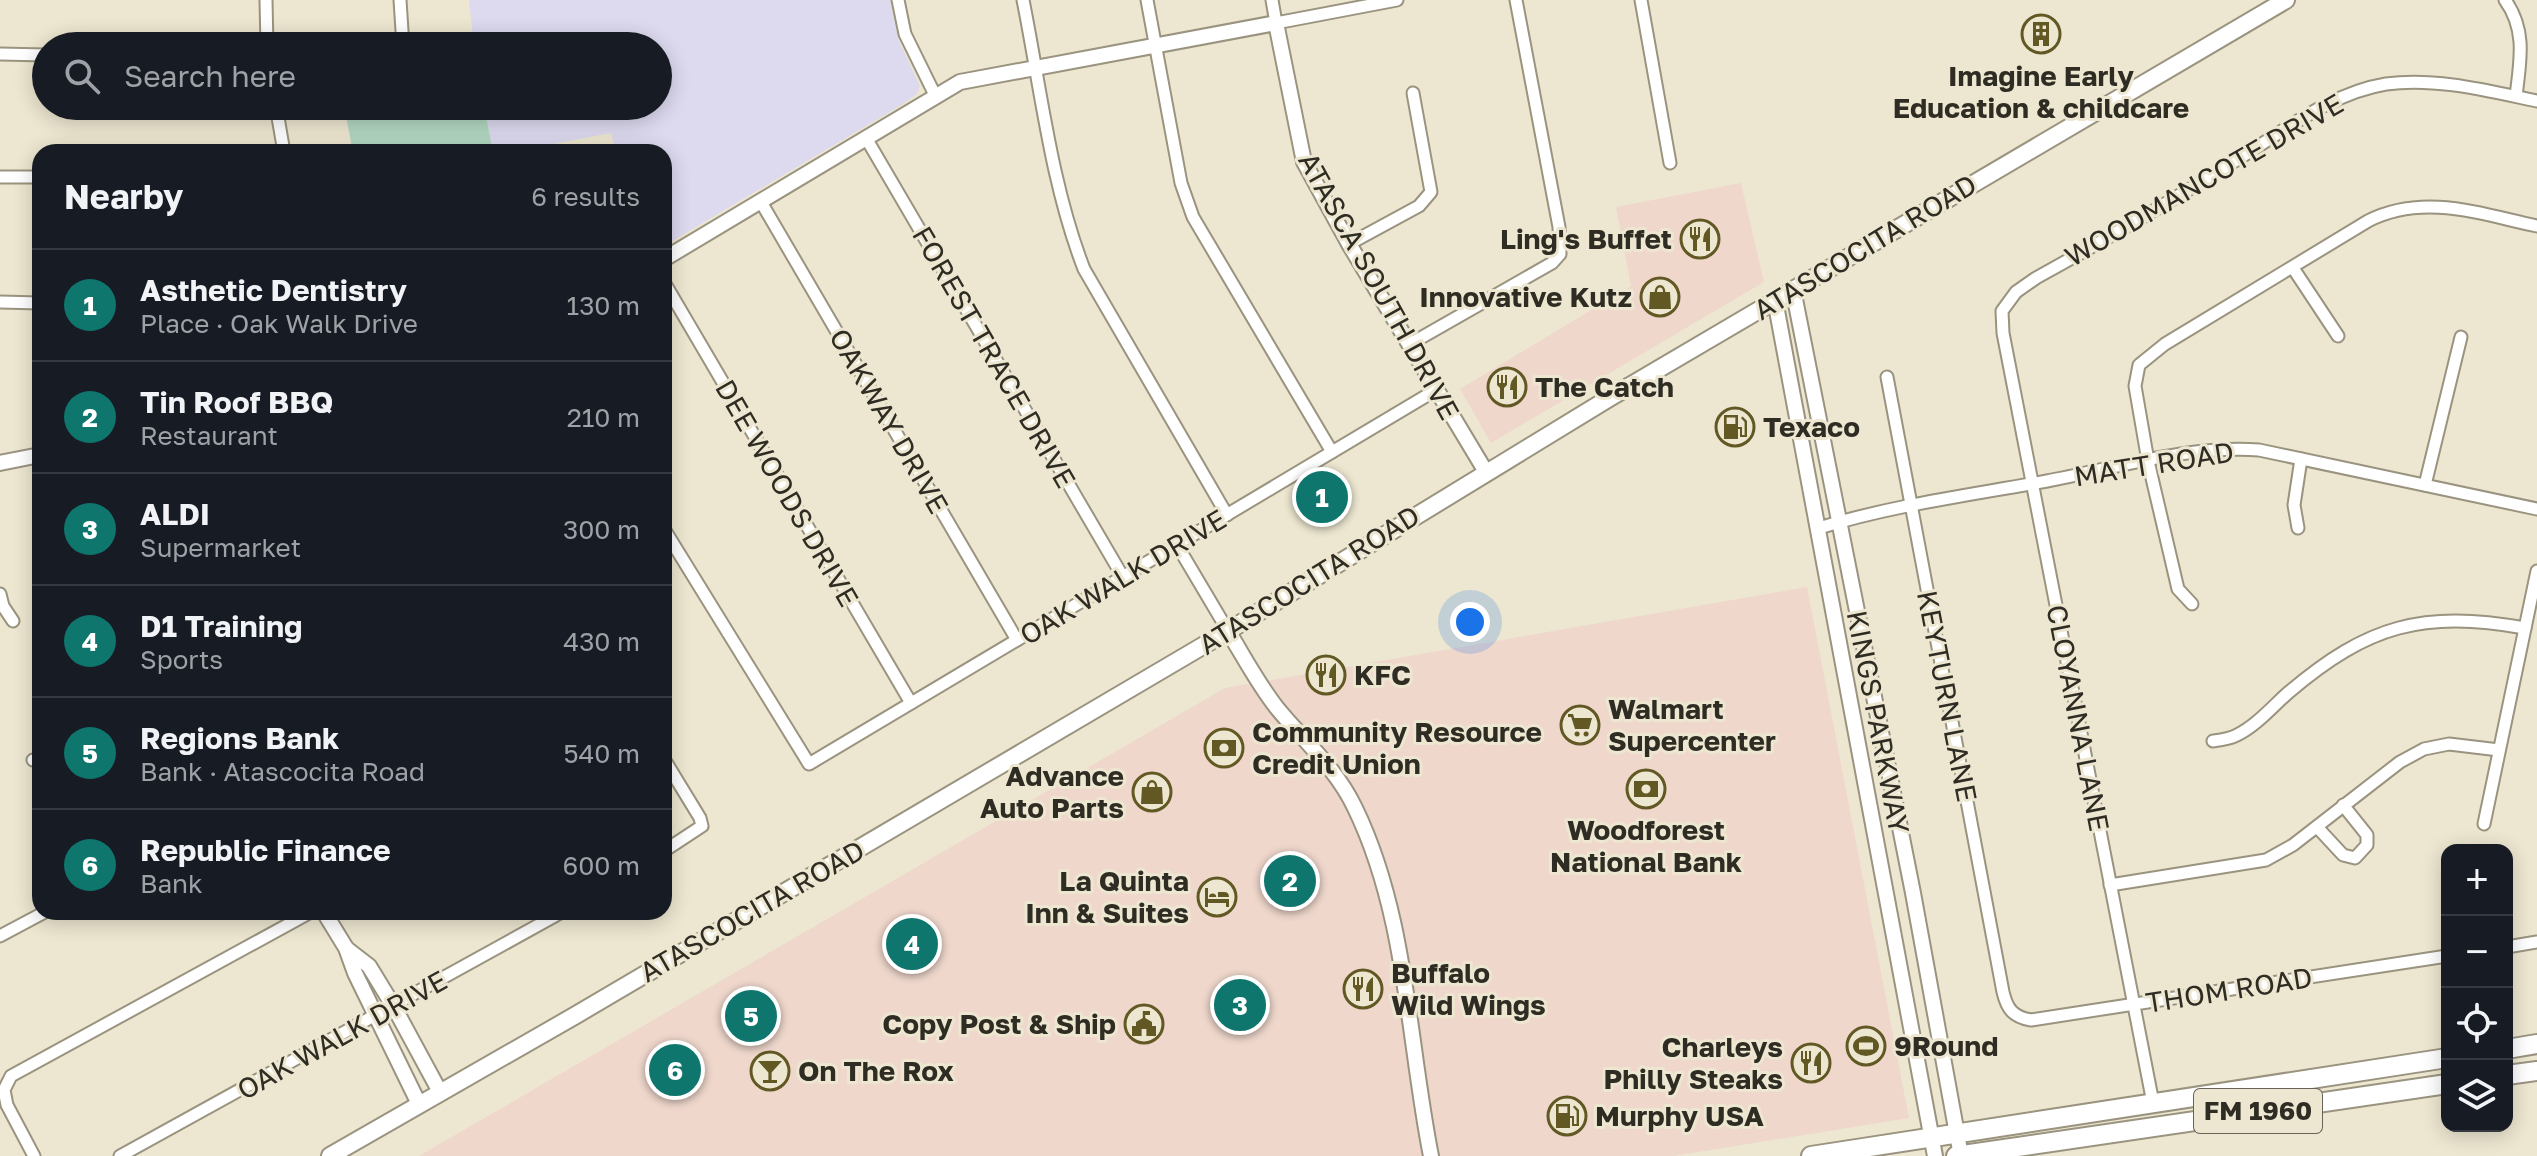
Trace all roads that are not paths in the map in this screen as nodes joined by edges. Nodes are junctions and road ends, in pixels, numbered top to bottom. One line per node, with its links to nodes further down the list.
1 (266, 0): 13 (street)
2 (400, 0): 14 (street)
3 (898, 0): 20 (street)
4 (1023, 0): 18 (street)
5 (1147, 0): 15 (street)
6 (1272, 0): 12 (street, ATASCA SOUTH DRIVE)
7 (1396, 0): 12 (street)
8 (1516, 0): 42 (street)
9 (1641, 0): 26 (street)
10 (2286, 0): 34 (main road, ATASCOCITA ROAD)
11 (2505, 0): 21 (street)
12 (1276, 23): 15 (street); 31 (street, ATASCA SOUTH DRIVE)
13 (267, 32)
14 (402, 32)
15 (1155, 45): 18 (street); 45 (street)
16 (0, 54): 17 (street)
17 (32, 55)
18 (1036, 67): 20 (street); 55 (street)
19 (1413, 93): 31 (street)
20 (935, 95): 24 (street)
21 (2516, 96): 22 (street, WOODMANCOTE DRIVE); 39 (street, WOODMANCOTE DRIVE)
22 (2537, 101)
23 (278, 120): 25 (street)
24 (866, 138): 29 (street); 64 (street, FOREST TRACE DRIVE)
25 (283, 144)
26 (1670, 163)
27 (0, 177): 28 (street)
28 (32, 177)
29 (761, 202): 32 (street); 70 (street, OAKWAY DRIVE)
30 (2537, 226): 33 (street)
31 (1349, 244): 42 (street, ATASCA SOUTH DRIVE)
32 (672, 254)
33 (2293, 268): 40 (street); 48 (street)
34 (1793, 289): 36 (main road, ATASCOCITA ROAD); 56 (street, KINGS PARKWAY)
35 (672, 296): 71 (street, DEE WOODS DRIVE)
36 (1775, 300): 50 (main road, ATASCOCITA ROAD); 57 (street, KINGS PARKWAY)
37 (0, 302): 38 (street)
38 (32, 303)
39 (2003, 333): 51 (street, CLOYANNA LANE)
40 (2338, 336)
41 (2461, 337): 52 (street)
42 (1410, 344): 44 (street, ATASCA SOUTH DRIVE)
43 (1887, 377): 53 (street, KEYTURN LANE)
44 (1436, 390): 45 (street, OAK WALK DRIVE); 50 (street, ATASCA SOUTH DRIVE)
45 (1332, 452): 55 (street, OAK WALK DRIVE)
46 (32, 457): 49 (street)
47 (2301, 459): 48 (street, MATT ROAD); 52 (street, MATT ROAD); 58 (street)
48 (2148, 461): 51 (street, MATT ROAD); 66 (street)
49 (0, 463)
50 (1486, 472): 69 (main road, ATASCOCITA ROAD)
51 (2033, 484): 53 (street, MATT ROAD); 79 (street, CLOYANNA LANE)
52 (2425, 485): 54 (street, MATT ROAD)
53 (1911, 506): 56 (street, MATT ROAD); 91 (street, KEYTURN LANE)
54 (2537, 509)
55 (1227, 515): 60 (street, OAK WALK DRIVE)
56 (1838, 522): 57 (street, MATT ROAD); 102 (street, KINGS PARKWAY)
57 (1819, 528): 103 (street, KINGS PARKWAY)
58 (2298, 528)
59 (672, 543): 61 (street)
60 (1177, 545): 64 (street, OAK WALK DRIVE); 69 (street)
61 (678, 553): 62 (street); 71 (street, OAK WALK DRIVE)
62 (672, 556)
63 (2537, 571): 68 (street)
64 (1123, 577): 70 (street, OAK WALK DRIVE)
65 (0, 594): 67 (street)
66 (2192, 604)
67 (13, 621)
68 (2525, 628): 72 (street); 73 (street)
69 (1228, 631): 99 (main road, ATASCOCITA ROAD); 107 (street)
70 (1017, 640): 71 (street, OAK WALK DRIVE)
71 (911, 703)
72 (2213, 741)
73 (2499, 750): 75 (street); 76 (street)
74 (672, 772): 78 (street)
75 (2343, 805): 77 (street); 77 (street)
76 (2484, 824)
77 (2317, 827): 79 (street)
78 (672, 846)
79 (2110, 885): 89 (street, CLOYANNA LANE)
80 (32, 919): 84 (street)
81 (296, 920): 104 (street)
82 (329, 920): 87 (street)
83 (548, 920): 90 (street, OAK WALK DRIVE)
84 (0, 936)
85 (2537, 942): 86 (street)
86 (2513, 946)
87 (346, 948): 90 (street); 92 (street)
88 (2441, 957): 89 (street, THOM ROAD)
89 (2133, 1004): 91 (street, THOM ROAD); 100 (street, CLOYANNA LANE)
90 (394, 1007): 92 (street, OAK WALK DRIVE); 99 (street)
91 (2012, 1013)
92 (376, 1015): 101 (street); 105 (street, OAK WALK DRIVE)
93 (2537, 1044): 94 (main road)
94 (2513, 1048)
95 (2441, 1059): 100 (main road, FM 1960 / FM 1960)
96 (2537, 1071): 97 (main road)
97 (2513, 1074)
98 (2441, 1085): 109 (main road, FM 1960 / FM 1960)
99 (440, 1092): 101 (main road, ATASCOCITA ROAD)
100 (2153, 1103): 102 (main road, FM 1960 / FM 1960)
101 (419, 1104): 106 (main road, ATASCOCITA ROAD)
102 (1957, 1134): 103 (main road, FM 1960 / FM 1960); 109 (street, KINGS PARKWAY)
103 (1934, 1147): 108 (main road, FM 1960 / FM 1960)
104 (34, 1156)
105 (120, 1156)
106 (330, 1156)
107 (1431, 1156)
108 (1811, 1156)
109 (1959, 1156)

